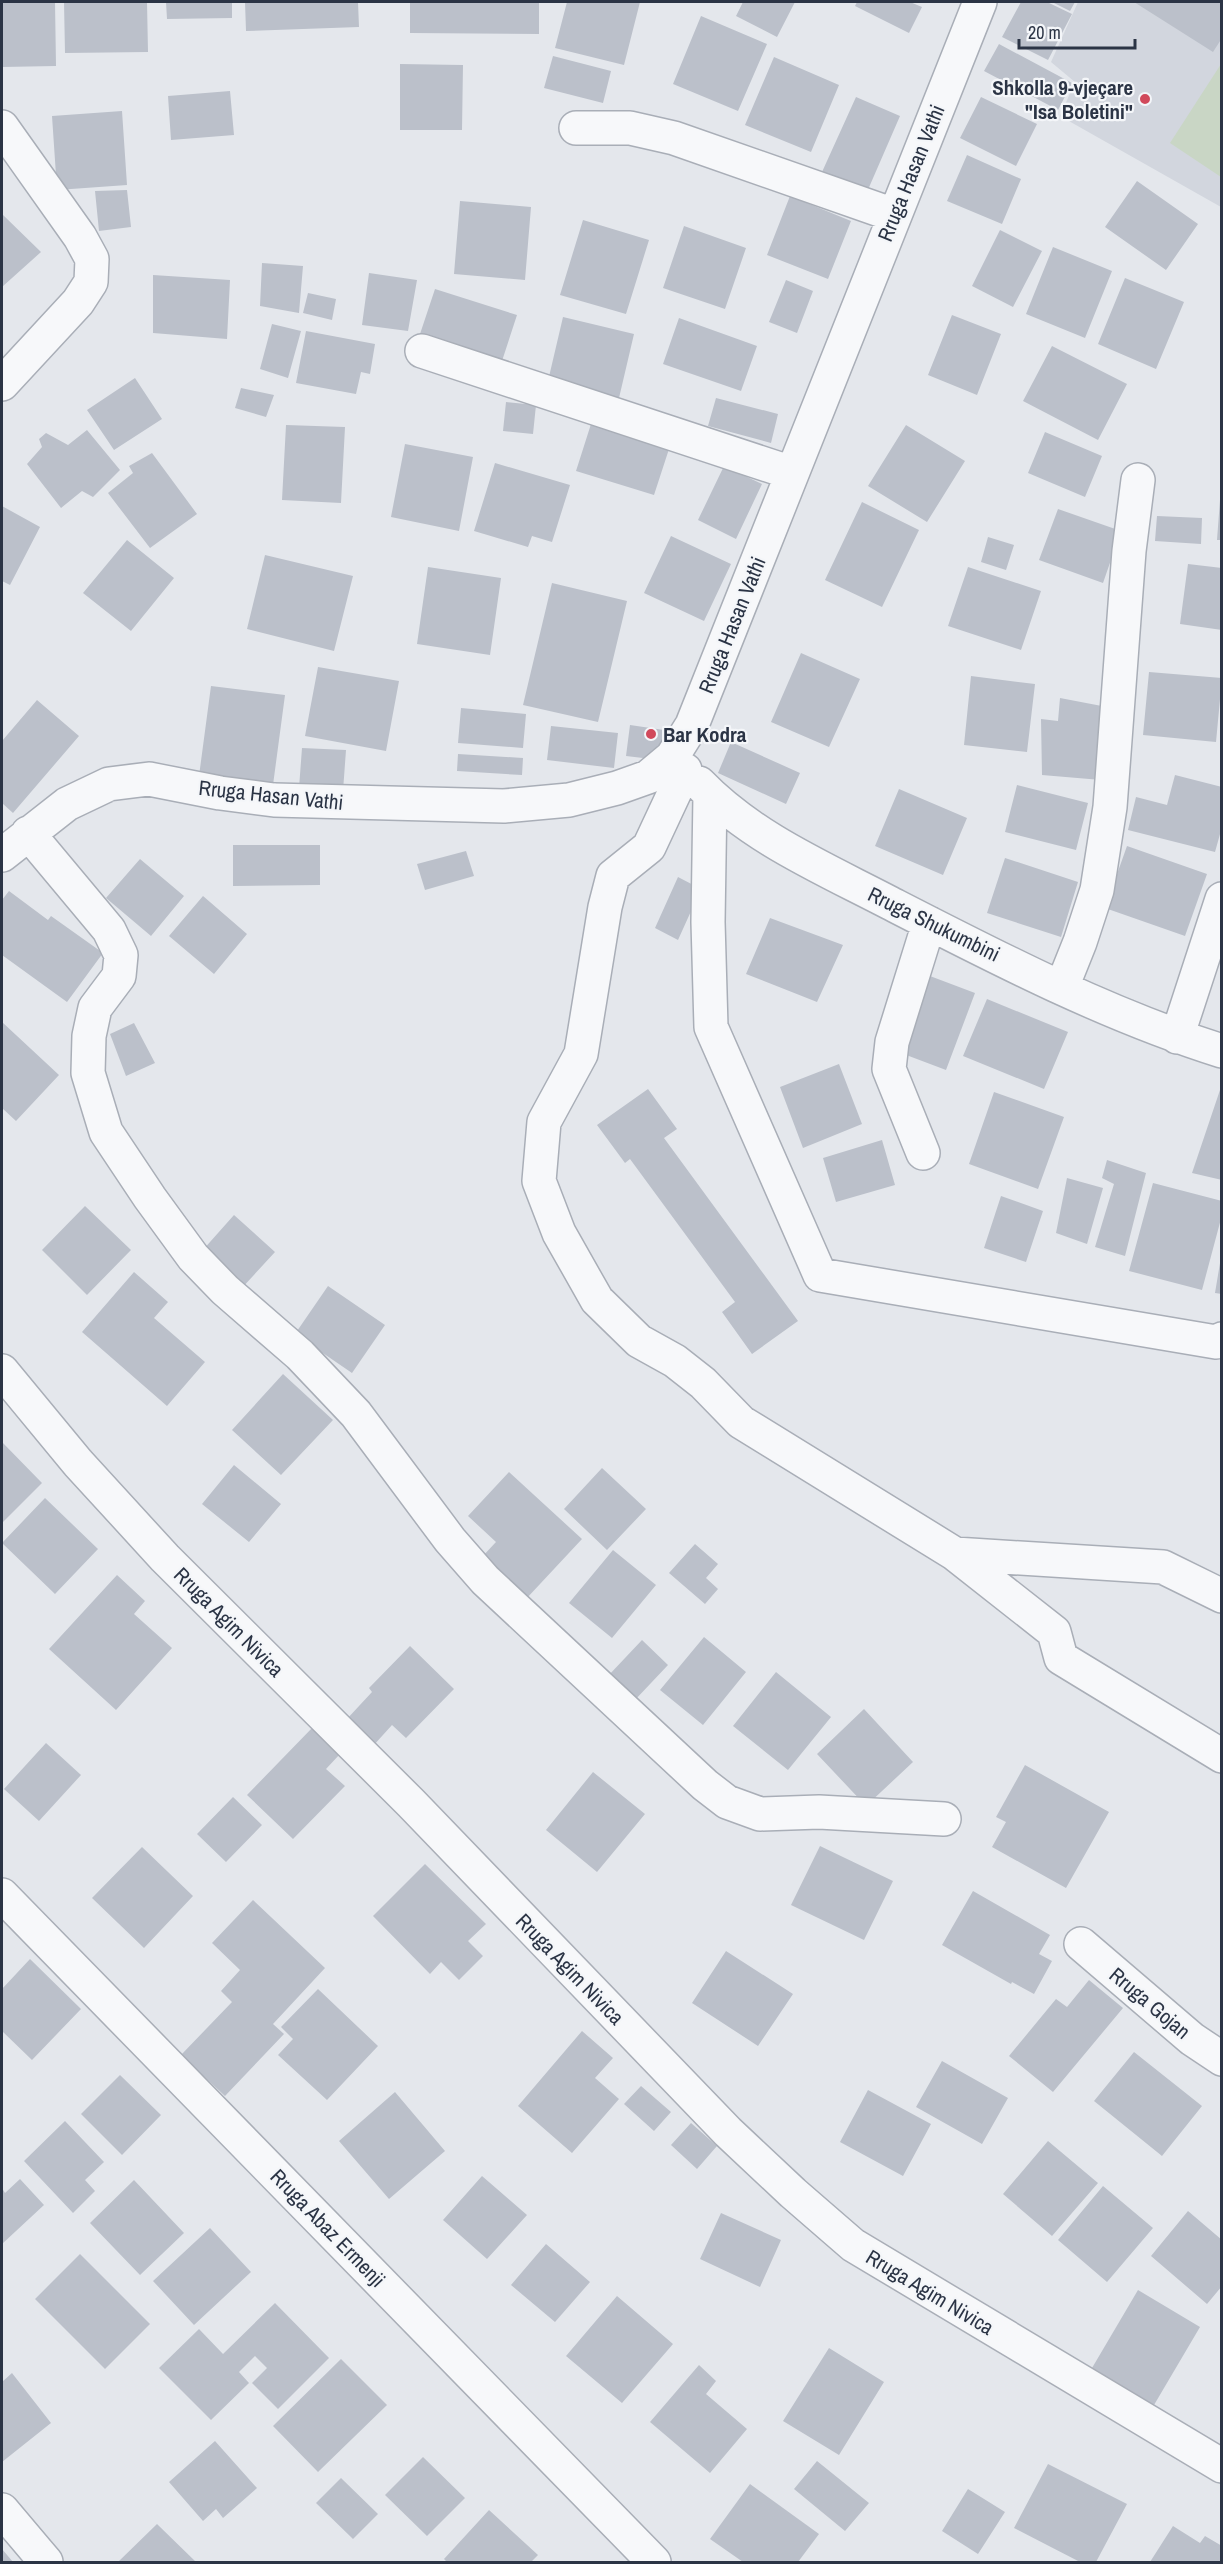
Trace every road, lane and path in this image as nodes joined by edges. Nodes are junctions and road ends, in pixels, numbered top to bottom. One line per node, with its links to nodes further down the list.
1 (980, 2): 4 (street, Rruga Hasan Vathi)
2 (2, 127): 6 (street)
3 (576, 128): 4 (street)
4 (894, 214): 7 (street, Rruga Hasan Vathi)
5 (422, 351): 7 (street)
6 (2, 384)
7 (792, 473): 9 (street, Rruga Hasan Vathi)
8 (1138, 480): 15 (street)
9 (678, 763): 10 (street, Rruga Shukumbini); 11 (street, Rruga Hasan Vathi); 21 (street)
10 (710, 795): 14 (street, Rruga Shukumbini); 19 (street)
11 (28, 833): 12 (street, Rruga Hasan Vathi); 24 (street)
12 (2, 855)
13 (1221, 899): 16 (street)
14 (929, 923): 15 (street, Rruga Shukumbini); 18 (street)
15 (1062, 987): 16 (street, Rruga Shukumbini)
16 (1178, 1037): 17 (street, Rruga Shukumbini)
17 (1221, 1051)
18 (923, 1153)
19 (1221, 1339)
20 (2, 1371): 28 (street, Rruga Agim Nivica)
21 (955, 1554): 22 (street); 23 (street)
22 (1221, 1596)
23 (1221, 1756)
24 (944, 1819)
25 (2, 1895): 31 (street, Rruga Abaz Ermenji)
26 (1081, 1944): 27 (street, Rruga Gojan)
27 (1221, 2059)
28 (1221, 2466)
29 (2, 2510): 30 (street)
30 (46, 2562)
31 (654, 2562)

